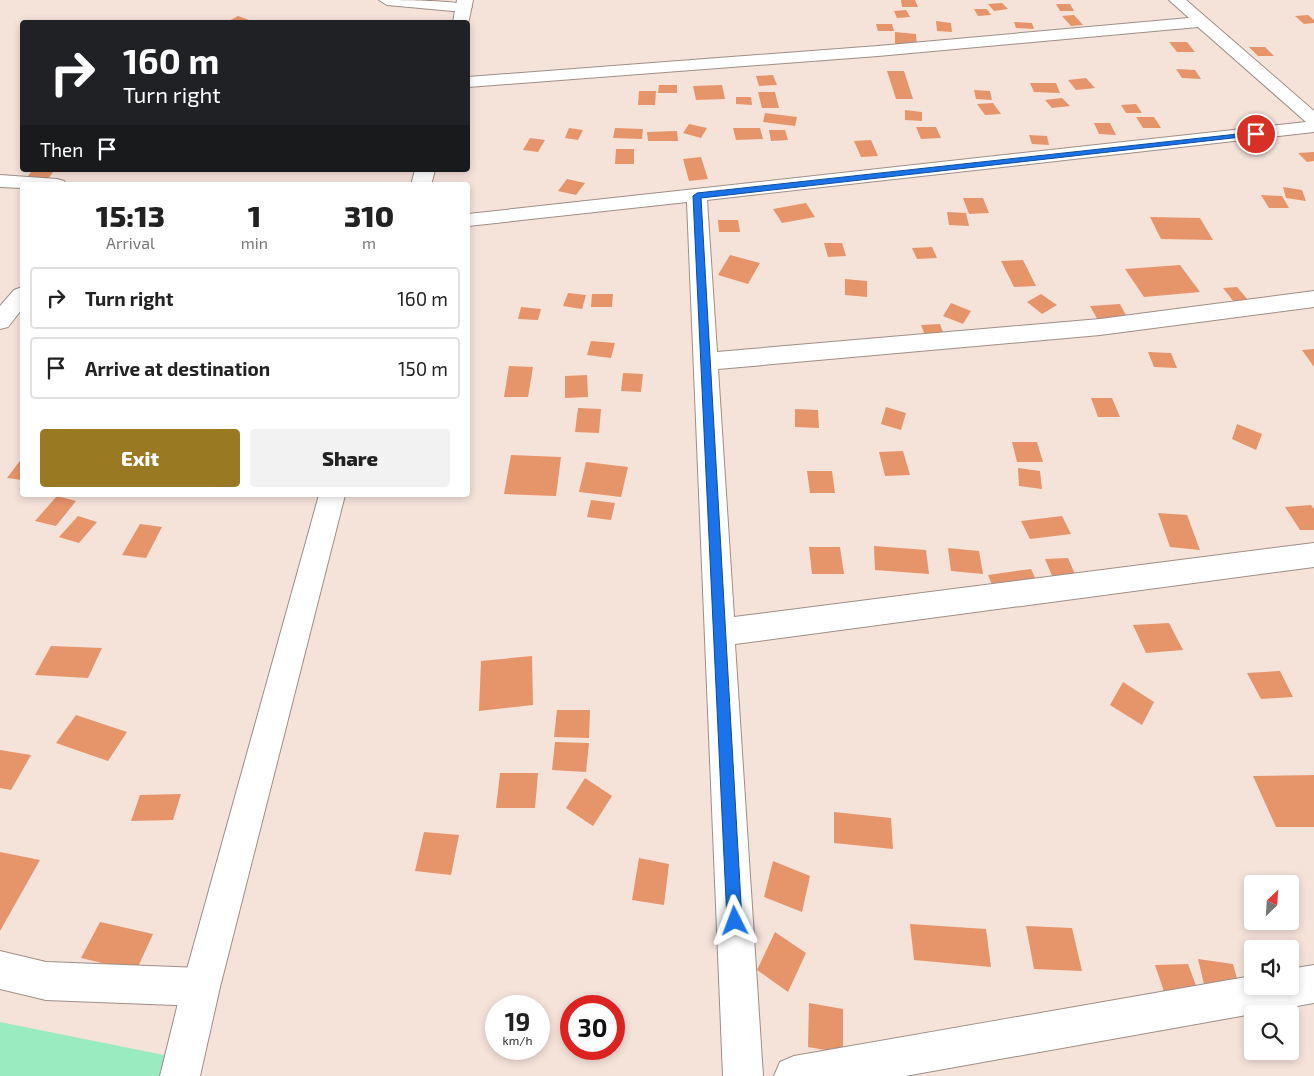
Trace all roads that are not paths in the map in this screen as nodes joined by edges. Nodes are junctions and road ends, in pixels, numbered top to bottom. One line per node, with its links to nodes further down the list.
1 (388, 0): 3 (street)
2 (1177, 0): 5 (street)
3 (465, 4): 4 (street)
4 (461, 20)
5 (1202, 22): 6 (street); 7 (street)
6 (470, 82)
7 (1314, 120)
8 (1314, 127): 11 (street)
9 (0, 180): 10 (street)
10 (23, 182)
11 (697, 196): 12 (street); 16 (street)
12 (470, 220)
13 (20, 297): 15 (street)
14 (1314, 299): 16 (street)
15 (0, 321)
16 (705, 362): 19 (street)
17 (331, 497): 22 (street)
18 (1314, 555): 19 (street)
19 (720, 632): 24 (street)
20 (0, 970): 22 (street)
21 (1314, 984): 25 (street)
22 (201, 987): 23 (street)
23 (180, 1076)
24 (743, 1076)
25 (794, 1076)

